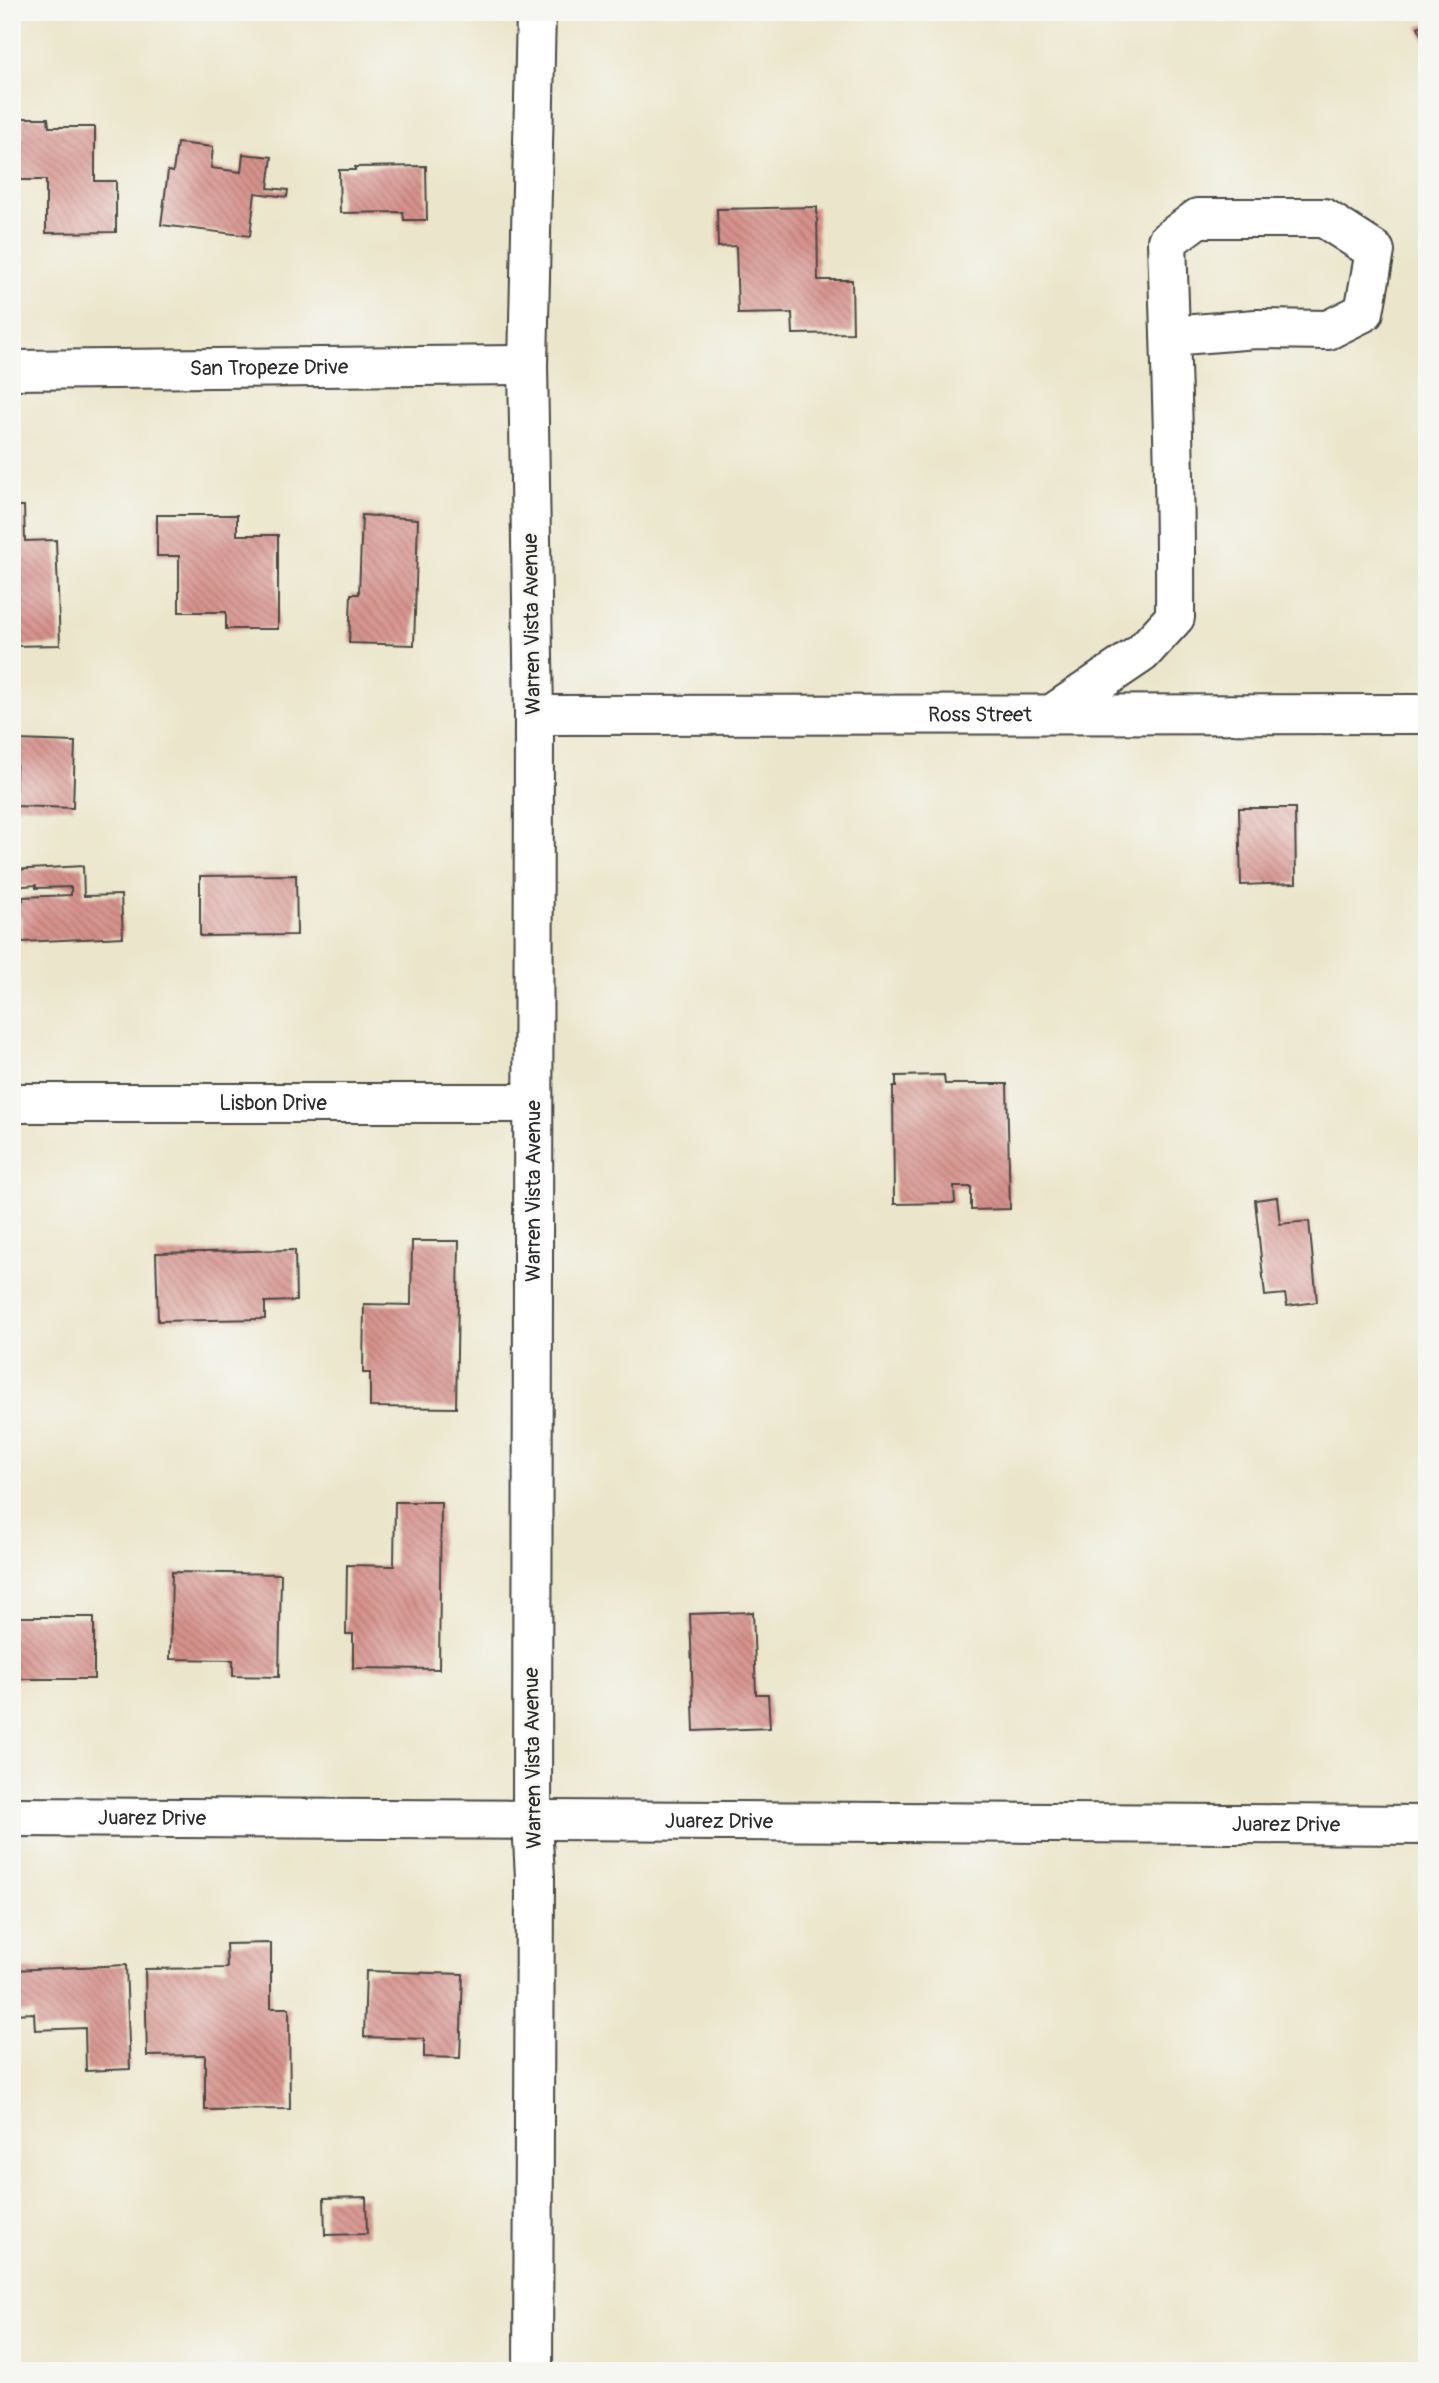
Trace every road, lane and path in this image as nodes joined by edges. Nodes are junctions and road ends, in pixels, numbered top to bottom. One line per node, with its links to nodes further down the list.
1 (536, 12): 3 (street, Warren Vista Avenue)
2 (1170, 336): 2 (street); 5 (street)
3 (528, 365): 4 (street, San Tropeze Drive); 7 (street, Warren Vista Avenue)
4 (12, 370)
5 (1052, 714): 6 (street, Ross Street); 7 (street, Ross Street)
6 (1427, 714)
7 (534, 715): 9 (street, Warren Vista Avenue)
8 (12, 1103): 9 (street, Lisbon Drive)
9 (533, 1103): 11 (street, Warren Vista Avenue)
10 (12, 1817): 11 (street, Juarez Drive)
11 (533, 1821): 12 (street, Juarez Drive); 13 (street, Warren Vista Avenue)
12 (1427, 1825)
13 (533, 2371)

